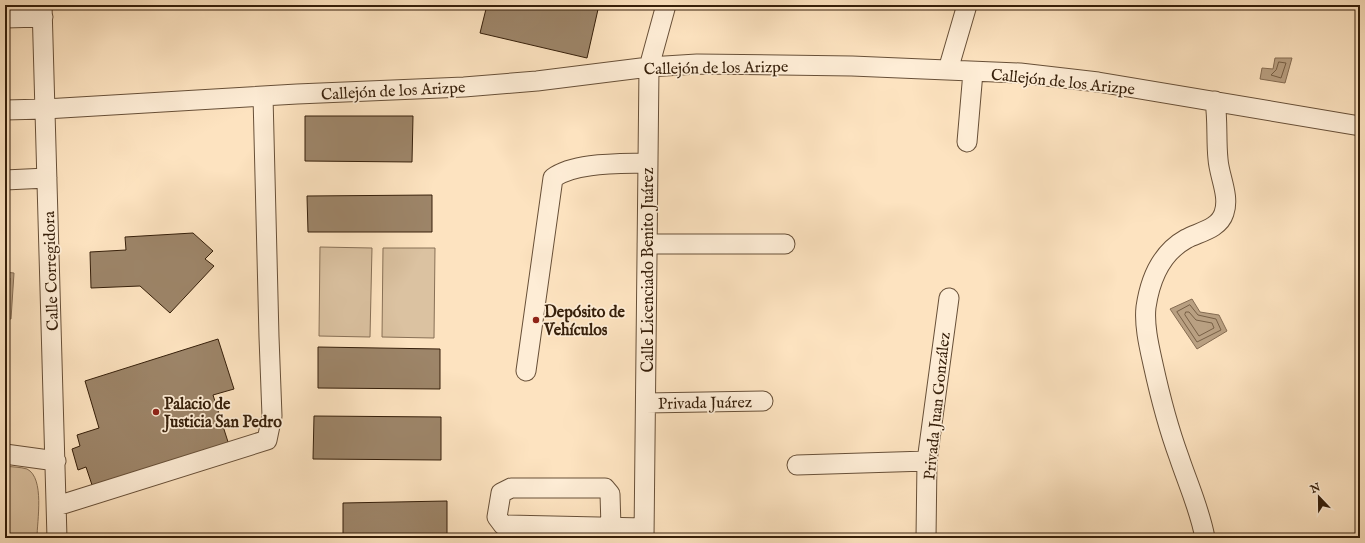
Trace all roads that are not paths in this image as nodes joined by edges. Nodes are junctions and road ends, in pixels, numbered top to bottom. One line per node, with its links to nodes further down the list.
1 (666, 5): 5 (street, Calle Licenciado Benito Juárez)
2 (967, 5): 6 (street)
3 (42, 11): 4 (street); 10 (street, Calle Corregidora)
4 (5, 18)
5 (649, 67): 6 (street, Callejón de los Arizpe); 8 (street, Callejón de los Arizpe); 14 (street, Calle Licenciado Benito Juárez)
6 (948, 70): 7 (street, Callejón de los Arizpe)
7 (973, 72): 9 (street, Callejón de los Arizpe); 13 (street)
8 (263, 96): 10 (street, Callejón de los Arizpe); 27 (street)
9 (1215, 101): 12 (street, Callejón de los Arizpe); 32 (street)
10 (45, 109): 11 (street, Callejón de los Arizpe); 15 (street, Calle Corregidora)
11 (5, 110)
12 (1360, 126)
13 (967, 142)
14 (648, 163): 17 (street, Calle Licenciado Benito Juárez); 20 (street)
15 (47, 178): 16 (street); 24 (street, Calle Corregidora)
16 (5, 180)
17 (646, 244): 18 (street); 22 (street, Calle Licenciado Benito Juárez)
18 (785, 244)
19 (949, 298): 25 (street, Privada Juan González)
20 (526, 371)
21 (764, 401): 22 (street, Privada Juárez)
22 (646, 403): 29 (street, Calle Licenciado Benito Juárez)
23 (5, 454): 24 (street)
24 (56, 461): 27 (street, Calle Corregidora)
25 (927, 462): 26 (street); 31 (street, Privada Juan González)
26 (797, 465)
27 (57, 506): 30 (street, Calle Corregidora)
28 (611, 527): 28 (street); 29 (street)
29 (644, 533)
30 (57, 538)
31 (926, 538)
32 (1205, 538)

